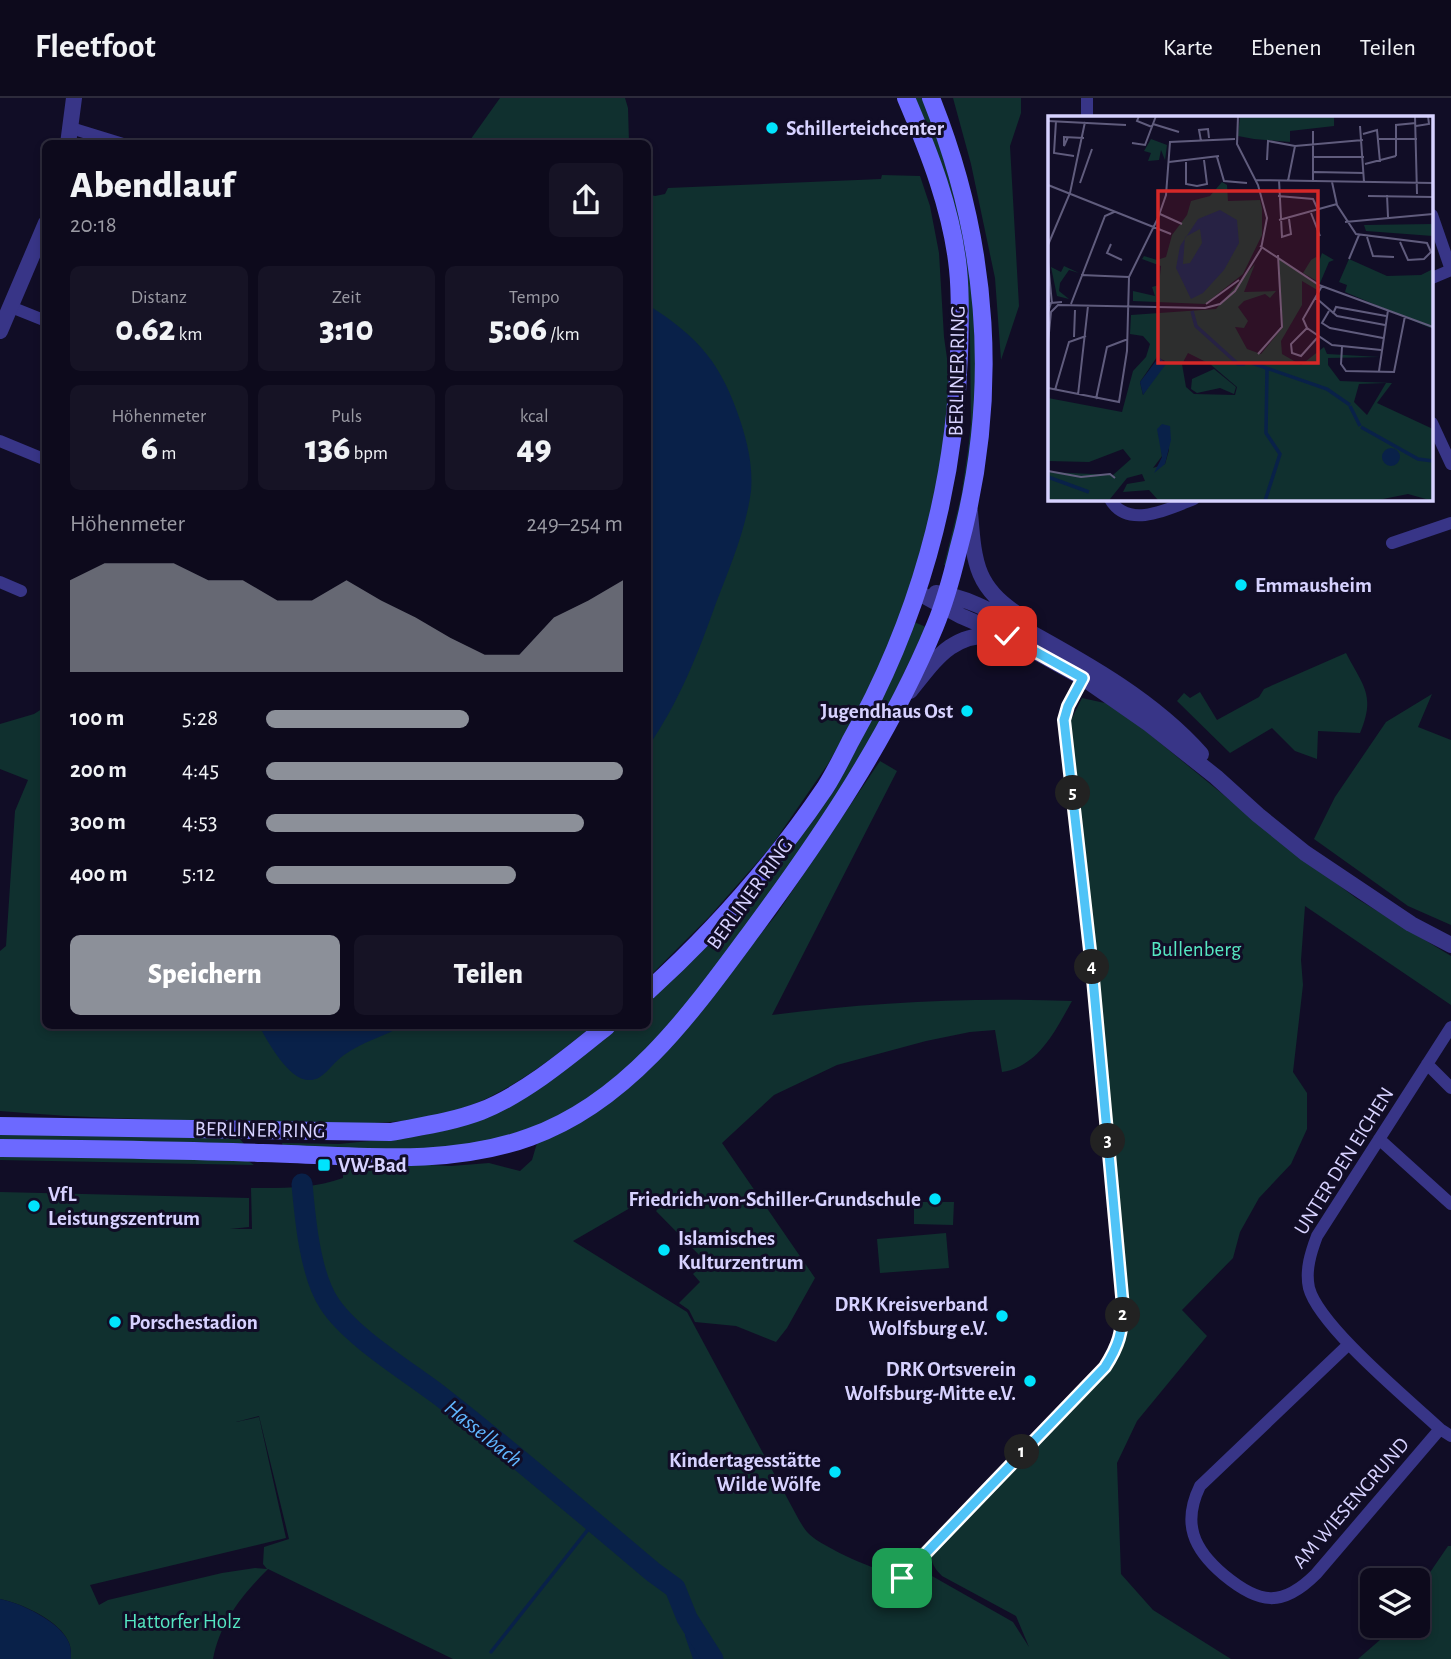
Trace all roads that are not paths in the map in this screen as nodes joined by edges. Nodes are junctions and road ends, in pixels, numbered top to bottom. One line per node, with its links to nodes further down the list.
1 (74, 98): 6 (street)
2 (906, 98): 26 (main road, BERLINER RING)
3 (931, 98): 21 (main road, BERLINER RING)
4 (1087, 98): 5 (street)
5 (1087, 116)
6 (69, 136): 7 (street)
7 (96, 140)
8 (1434, 221): 10 (street)
9 (42, 233): 12 (street)
10 (1451, 270): 11 (street)
11 (1434, 277)
12 (11, 307): 13 (street); 14 (street)
13 (42, 319)
14 (0, 331)
15 (1434, 427): 18 (street)
16 (0, 441): 17 (street)
17 (42, 458)
18 (1451, 464)
19 (1111, 500): 20 (street)
20 (1191, 500)
21 (970, 509): 27 (main road, BERLINER RING); 29 (street)
22 (1451, 523): 23 (street)
23 (1392, 543)
24 (0, 582): 25 (street)
25 (21, 591)
26 (917, 592): 27 (street); 33 (main road, BERLINER RING)
27 (944, 600): 28 (street); 29 (street); 31 (main road, BERLINER RING)
28 (1007, 636): 30 (street); 31 (street)
29 (1058, 648): 30 (street)
30 (1086, 673): 32 (street); 44 (street)
31 (898, 705): 40 (main road, BERLINER RING)
32 (1451, 945)
33 (651, 988)
34 (1451, 1027): 36 (street, UNTER DEN EICHEN)
35 (603, 1029): 38 (main road, BERLINER RING)
36 (1427, 1064): 37 (street); 39 (street, UNTER DEN EICHEN)
37 (1451, 1088)
38 (0, 1126)
39 (1379, 1139): 41 (street); 42 (street, UNTER DEN EICHEN)
40 (0, 1148)
41 (1451, 1204)
42 (1349, 1344): 43 (street, UNTER DEN EICHEN); 43 (street, AM WIESENGRUND)
43 (1446, 1432)
44 (902, 1578)

